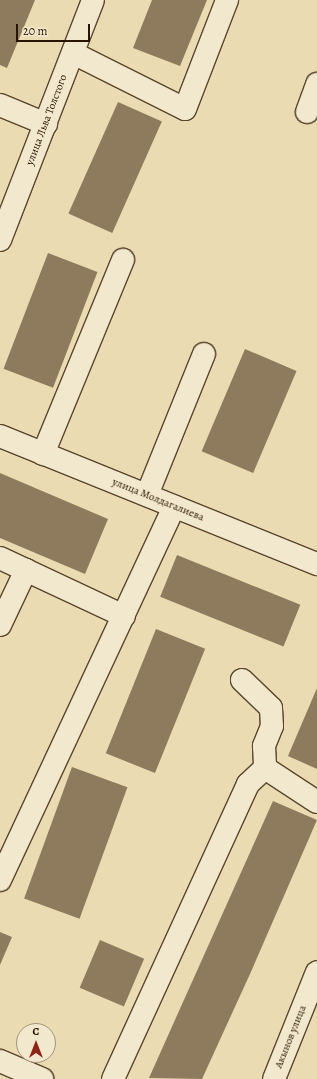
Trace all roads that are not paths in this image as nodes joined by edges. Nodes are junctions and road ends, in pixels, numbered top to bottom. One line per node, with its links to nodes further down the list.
1 (93, 0): 3 (street, улица Льва Толстого)
2 (227, 0): 3 (street)
3 (73, 53): 7 (street, улица Льва Толстого)
4 (317, 84): 6 (street)
5 (0, 105): 7 (street)
6 (307, 112)
7 (46, 124): 8 (street, улица Льва Толстого)
8 (0, 240)
9 (122, 260): 12 (street)
10 (204, 354): 13 (street)
11 (0, 436): 12 (street, улица Молдагалиева)
12 (43, 454): 13 (street, улица Молдагалиева)
13 (147, 495): 14 (street, улица Молдагалиева)
14 (174, 507): 16 (street, улица Молдагалиева); 18 (street)
15 (0, 558): 17 (street)
16 (317, 564)
17 (26, 570): 18 (street); 19 (street)
18 (124, 616): 23 (street)
19 (0, 625)
20 (242, 680): 21 (street)
21 (265, 768): 22 (street); 27 (street)
22 (317, 802)
23 (0, 880)
24 (317, 972): 28 (street, Акынов улица)
25 (0, 1061): 26 (street)
26 (42, 1079)
27 (113, 1079)
28 (274, 1079)

